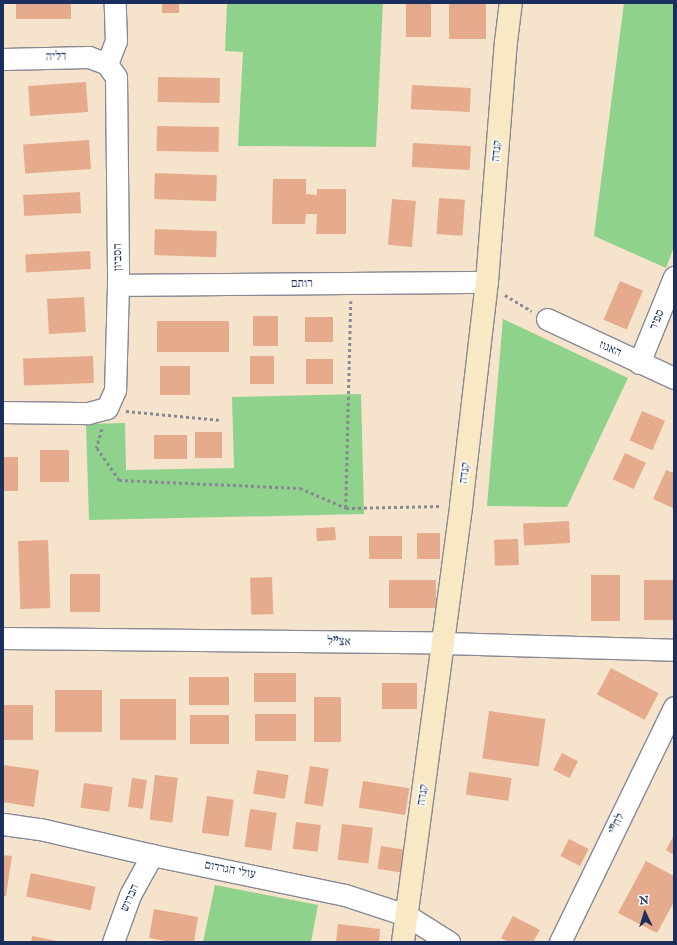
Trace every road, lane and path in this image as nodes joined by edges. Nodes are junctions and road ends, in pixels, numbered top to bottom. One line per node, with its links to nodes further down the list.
1 (115, 3): 4 (street)
2 (511, 3): 6 (street, קנדה)
3 (3, 59): 4 (street, דליה)
4 (107, 64): 8 (street, הסביון)
5 (674, 277): 10 (street, ספיר)
6 (487, 282): 7 (street, רותם); 9 (path); 15 (street, קנדה)
7 (351, 284): 8 (street, רותם); 16 (path)
8 (118, 286): 12 (street, הסביון)
9 (547, 319): 10 (street, האגוז)
10 (639, 363): 11 (street, האגוז)
11 (674, 378)
12 (107, 408): 13 (street); 14 (path); 16 (path)
13 (3, 412)
14 (221, 420)
15 (461, 506): 16 (path); 18 (street, קנדה)
16 (346, 508)
17 (3, 638): 18 (street, אצ"ל)
18 (444, 643): 19 (street, אצ"ל); 23 (street, קנדה)
19 (674, 650)
20 (674, 707): 27 (street, לח"י)
21 (3, 824): 22 (street, עולי הגרדום)
22 (152, 855): 23 (street, עולי הגרדום); 24 (street, הברוש)
23 (406, 915): 25 (street, קנדה); 26 (street, עולי הגרדום)
24 (113, 942)
25 (403, 942)
26 (449, 942)
27 (560, 942)

